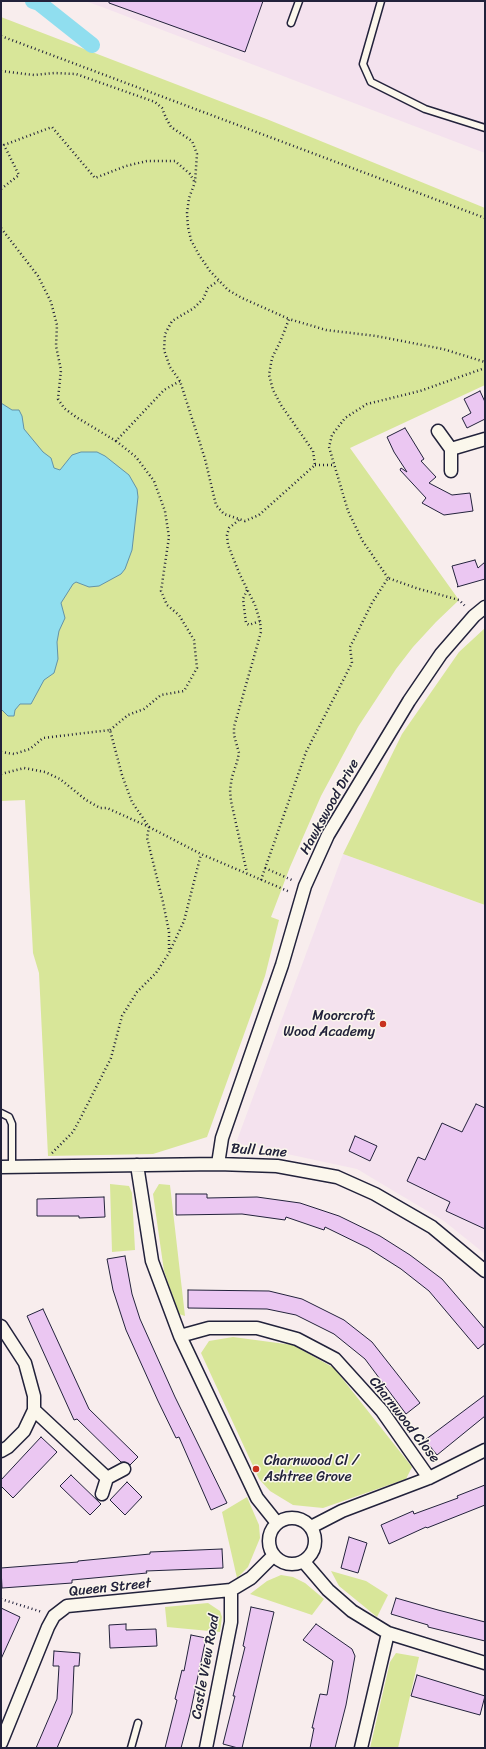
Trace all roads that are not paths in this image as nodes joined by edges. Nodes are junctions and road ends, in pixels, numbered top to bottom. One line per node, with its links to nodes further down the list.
1 (299, 1): 3 (lane)
2 (381, 1): 4 (lane)
3 (291, 23)
4 (485, 128)
5 (438, 431): 7 (street)
6 (485, 439): 7 (street)
7 (450, 449): 8 (street)
8 (451, 471)
9 (485, 607): 11 (street, Hawkswood Drive)
10 (1, 1113): 13 (lane)
11 (218, 1164): 12 (street, Bull Lane); 14 (street, Bull Lane)
12 (136, 1165): 13 (street, Bull Lane); 16 (street)
13 (7, 1167)
14 (485, 1271)
15 (1, 1326): 17 (street)
16 (180, 1336): 22 (street, Charnwood Close); 24 (street)
17 (34, 1410): 19 (street); 21 (street)
18 (485, 1450): 22 (street)
19 (1, 1451)
20 (124, 1469): 21 (street)
21 (107, 1478): 23 (street)
22 (429, 1478): 25 (street)
23 (102, 1494)
24 (277, 1523): 25 (street); 26 (street)
25 (311, 1527): 27 (street)
26 (274, 1556): 27 (street); 28 (street, Queen Street)
27 (304, 1562): 29 (street)
28 (231, 1590): 32 (street, Queen Street); 34 (street, Castle View Road)
29 (388, 1633): 30 (street); 35 (street)
30 (485, 1663)
31 (138, 1723): 33 (lane)
32 (1, 1743)
33 (131, 1748)
34 (206, 1748)
35 (361, 1748)

